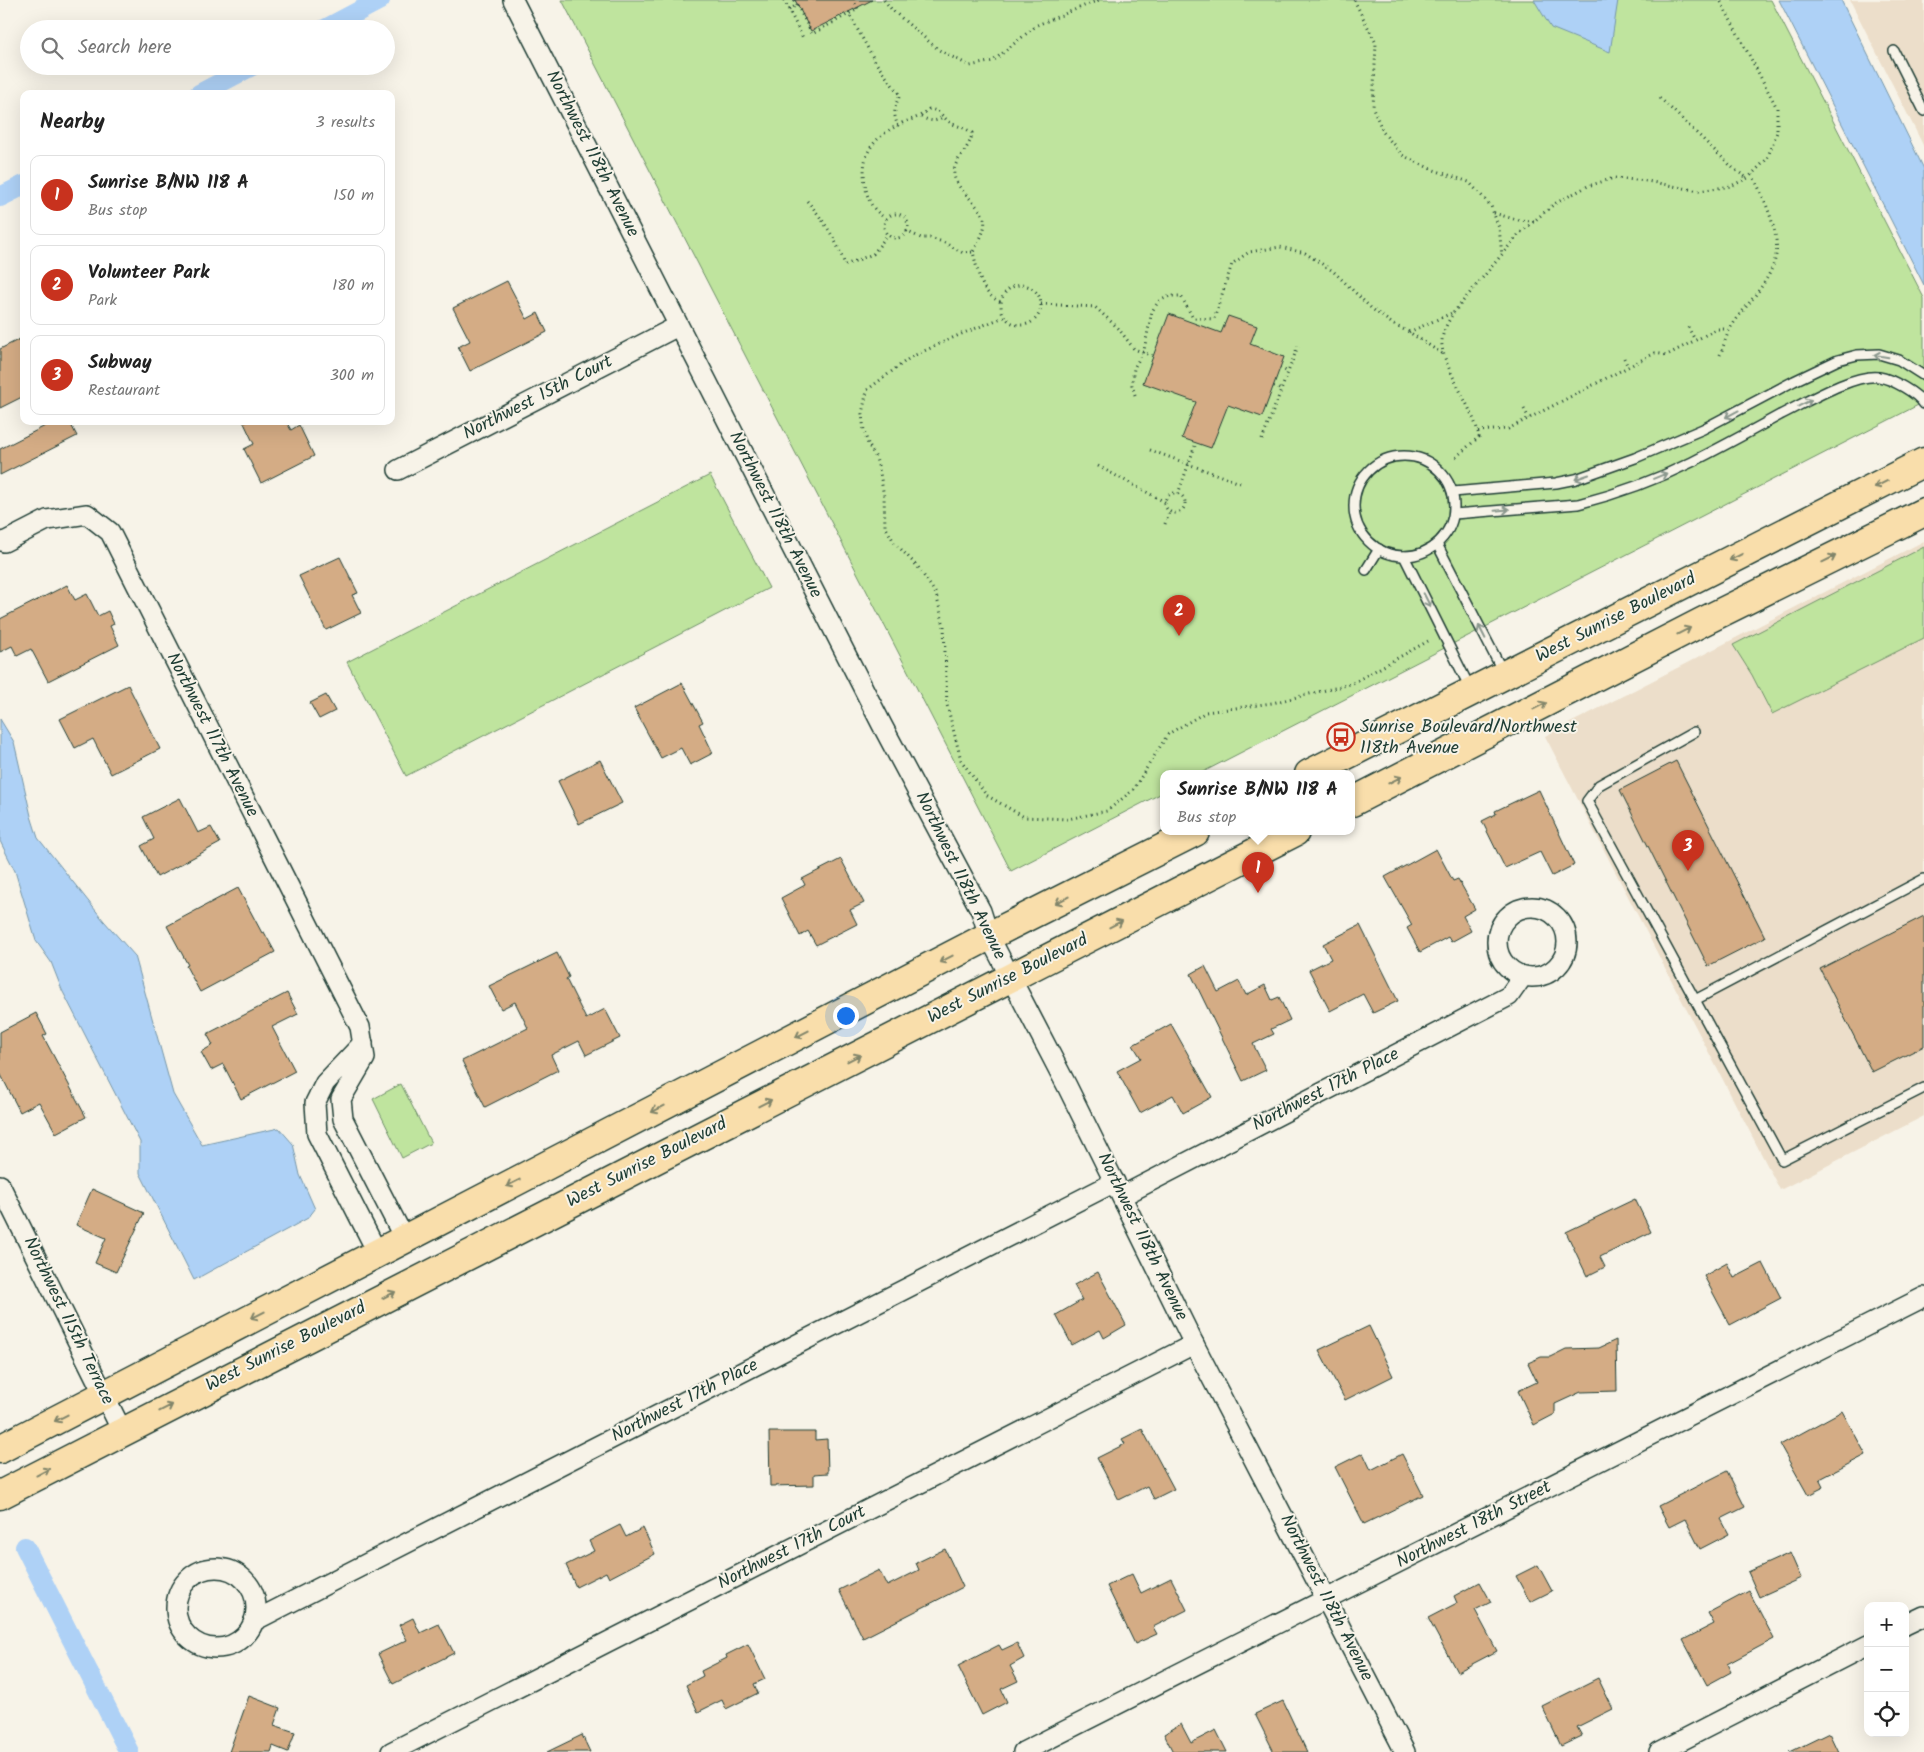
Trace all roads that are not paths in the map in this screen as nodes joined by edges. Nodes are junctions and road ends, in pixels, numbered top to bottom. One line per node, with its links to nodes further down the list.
1 (513, 0): 4 (street, Northwest 118th Avenue)
2 (1894, 51): 3 (lane)
3 (1924, 111)
4 (678, 326): 8 (street, Northwest 15th Court); 25 (street, Northwest 118th Avenue)
5 (1924, 376): 9 (lane, one-way to 9)
6 (1924, 404): 11 (lane, one-way to 6)
7 (1924, 462): 17 (highway, West Sunrise Boulevard, one-way to 17)
8 (398, 470)
9 (1453, 492): 11 (lane); 14 (lane)
10 (1924, 512): 21 (highway, one-way to 10)
11 (1454, 514): 13 (lane)
12 (4, 542): 29 (street, Northwest 117th Avenue)
13 (1437, 544): 15 (lane); 17 (lane, one-way to 13)
14 (1379, 550): 15 (lane); 16 (lane)
15 (1404, 556): 18 (lane, one-way to 18)
16 (1366, 570)
17 (1504, 675): 18 (highway, West Sunrise Boulevard)
18 (1472, 692): 20 (highway, West Sunrise Boulevard)
19 (1694, 732): 28 (lane)
20 (1317, 770)
21 (1355, 800)
22 (1189, 835): 25 (highway, one-way to 25)
23 (1289, 835): 27 (highway, West Sunrise Boulevard, one-way to 23)
24 (1924, 879): 28 (lane)
25 (990, 936): 27 (street, Northwest 118th Avenue); 35 (highway, one-way to 35)
26 (1523, 976): 34 (street, Northwest 17th Place)
27 (1011, 978): 34 (street, Northwest 118th Avenue); 40 (highway, West Sunrise Boulevard, one-way to 27)
28 (1695, 1000): 30 (lane)
29 (363, 1043): 31 (street, Northwest 117th Avenue); 32 (street)
30 (1924, 1088)
31 (362, 1155): 32 (street); 35 (street, Northwest 117th Avenue)
32 (335, 1169): 36 (street)
33 (0, 1185): 39 (street, Northwest 115th Terrace)
34 (1118, 1189): 38 (street, Northwest 118th Avenue); 45 (street, Northwest 17th Place)
35 (405, 1240): 36 (highway)
36 (378, 1254): 39 (highway, one-way to 39)
37 (1924, 1297): 43 (street, Northwest 18th Street)
38 (1194, 1344): 43 (street, Northwest 118th Avenue); 48 (street, Northwest 17th Court)
39 (104, 1395): 40 (street, Northwest 115th Terrace); 41 (highway, one-way to 41)
40 (122, 1430): 42 (highway, West Sunrise Boulevard, one-way to 40)
41 (0, 1449)
42 (0, 1494)
43 (1327, 1599): 49 (street, Northwest 18th Street); 50 (street, Northwest 118th Avenue)
44 (1924, 1616): 46 (street)
45 (254, 1621): 45 (street)
46 (1909, 1623)
47 (1864, 1647): 51 (street)
48 (391, 1752)
49 (1023, 1752)
50 (1405, 1752)
51 (1659, 1752)

